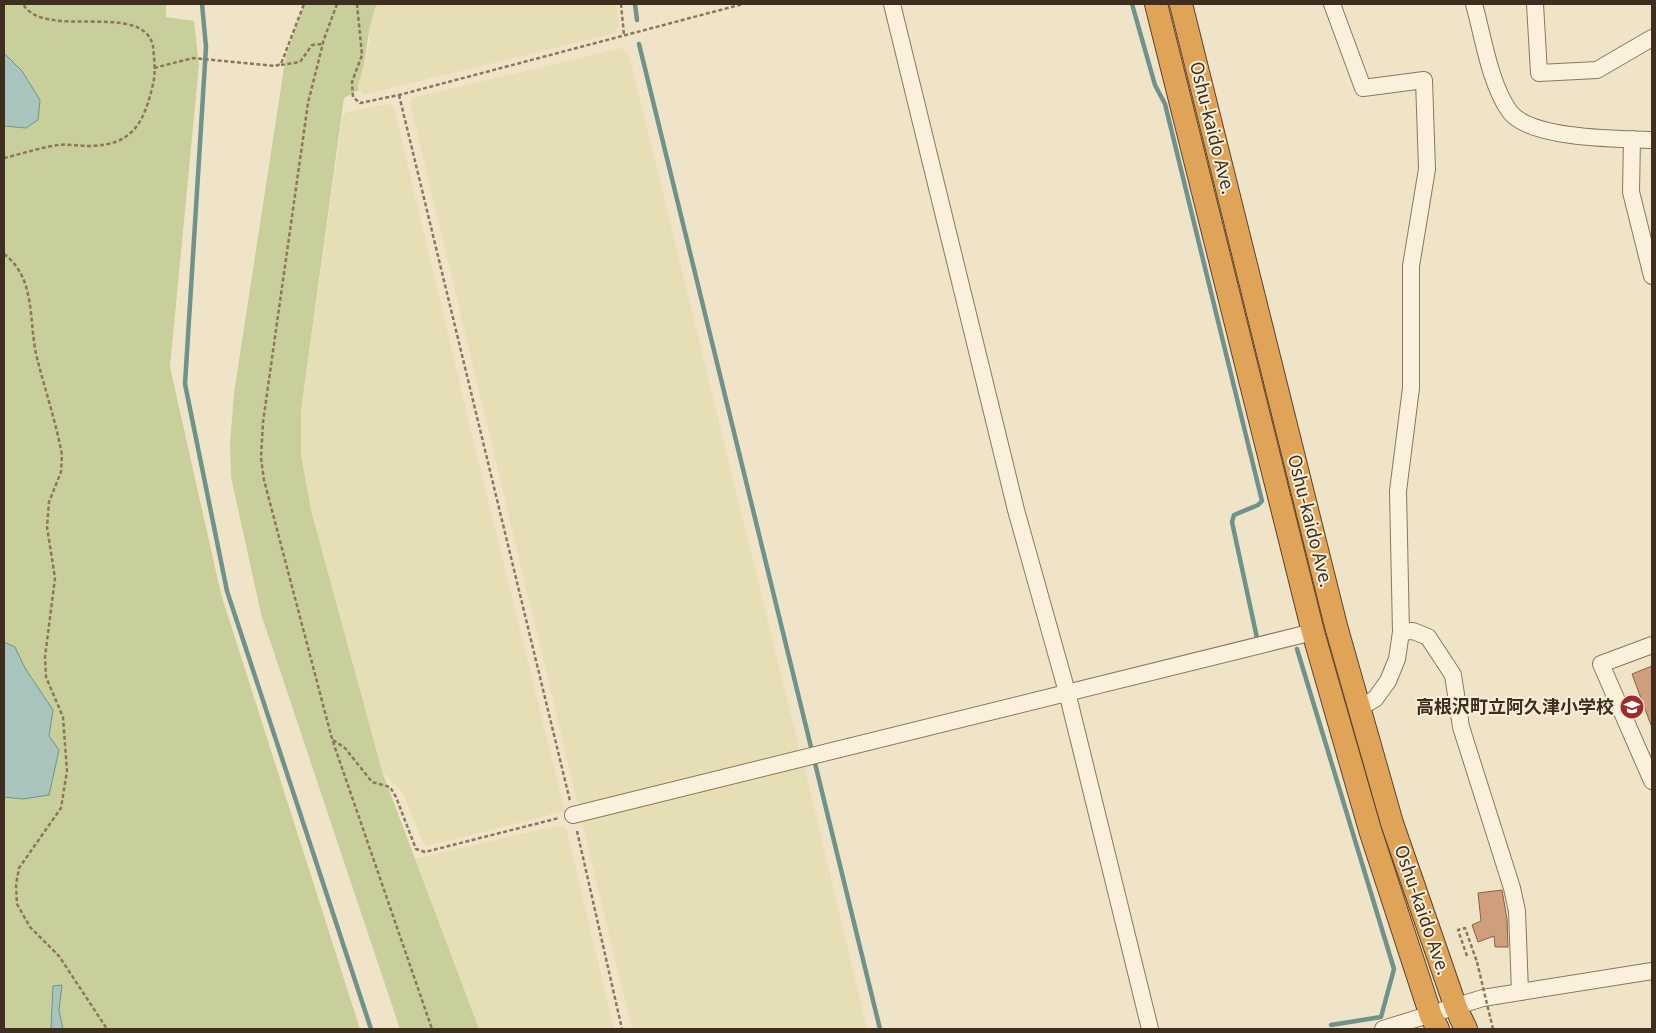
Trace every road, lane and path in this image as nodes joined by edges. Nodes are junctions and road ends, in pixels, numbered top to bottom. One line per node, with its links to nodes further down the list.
1 (24, 4): 13 (path)
2 (304, 4): 18 (path)
3 (337, 4): 17 (path)
4 (357, 4): 20 (path)
5 (620, 4): 15 (path)
6 (743, 4): 15 (path)
7 (892, 4): 29 (street)
8 (1156, 4): 26 (highway, Oshu-kaido Ave.)
9 (1181, 4): 30 (highway, Oshu-kaido Ave.)
10 (1332, 4): 27 (street)
11 (1474, 4): 21 (street)
12 (1535, 4): 16 (street)
13 (52, 14)
14 (150, 30): 19 (path)
15 (624, 36): 20 (path)
16 (1652, 38)
17 (322, 44): 18 (path); 31 (path)
18 (277, 65): 19 (path)
19 (154, 68): 23 (path)
20 (399, 95): 33 (path)
21 (1632, 140): 22 (street); 25 (street)
22 (1652, 140)
23 (4, 158)
24 (4, 254): 39 (path)
25 (1652, 276)
26 (1313, 632): 29 (street); 38 (highway, Oshu-kaido Ave.)
27 (1401, 632): 30 (street); 36 (street)
28 (1652, 645): 32 (street)
29 (1067, 692): 33 (street); 42 (street)
30 (1359, 708): 37 (highway, Oshu-kaido Ave.)
31 (332, 739): 33 (path); 40 (path)
32 (1652, 781)
33 (573, 815): 41 (path)
34 (1467, 956): 45 (path, bridge)
35 (1652, 971): 36 (street)
36 (1520, 992): 37 (street)
37 (1456, 1008): 38 (street); 44 (highway, Oshu-kaido Ave.)
38 (1434, 1023): 43 (street)
39 (108, 1029)
40 (432, 1029)
41 (622, 1029)
42 (1150, 1029)
43 (1383, 1029)
44 (1466, 1029)
45 (1493, 1029)

